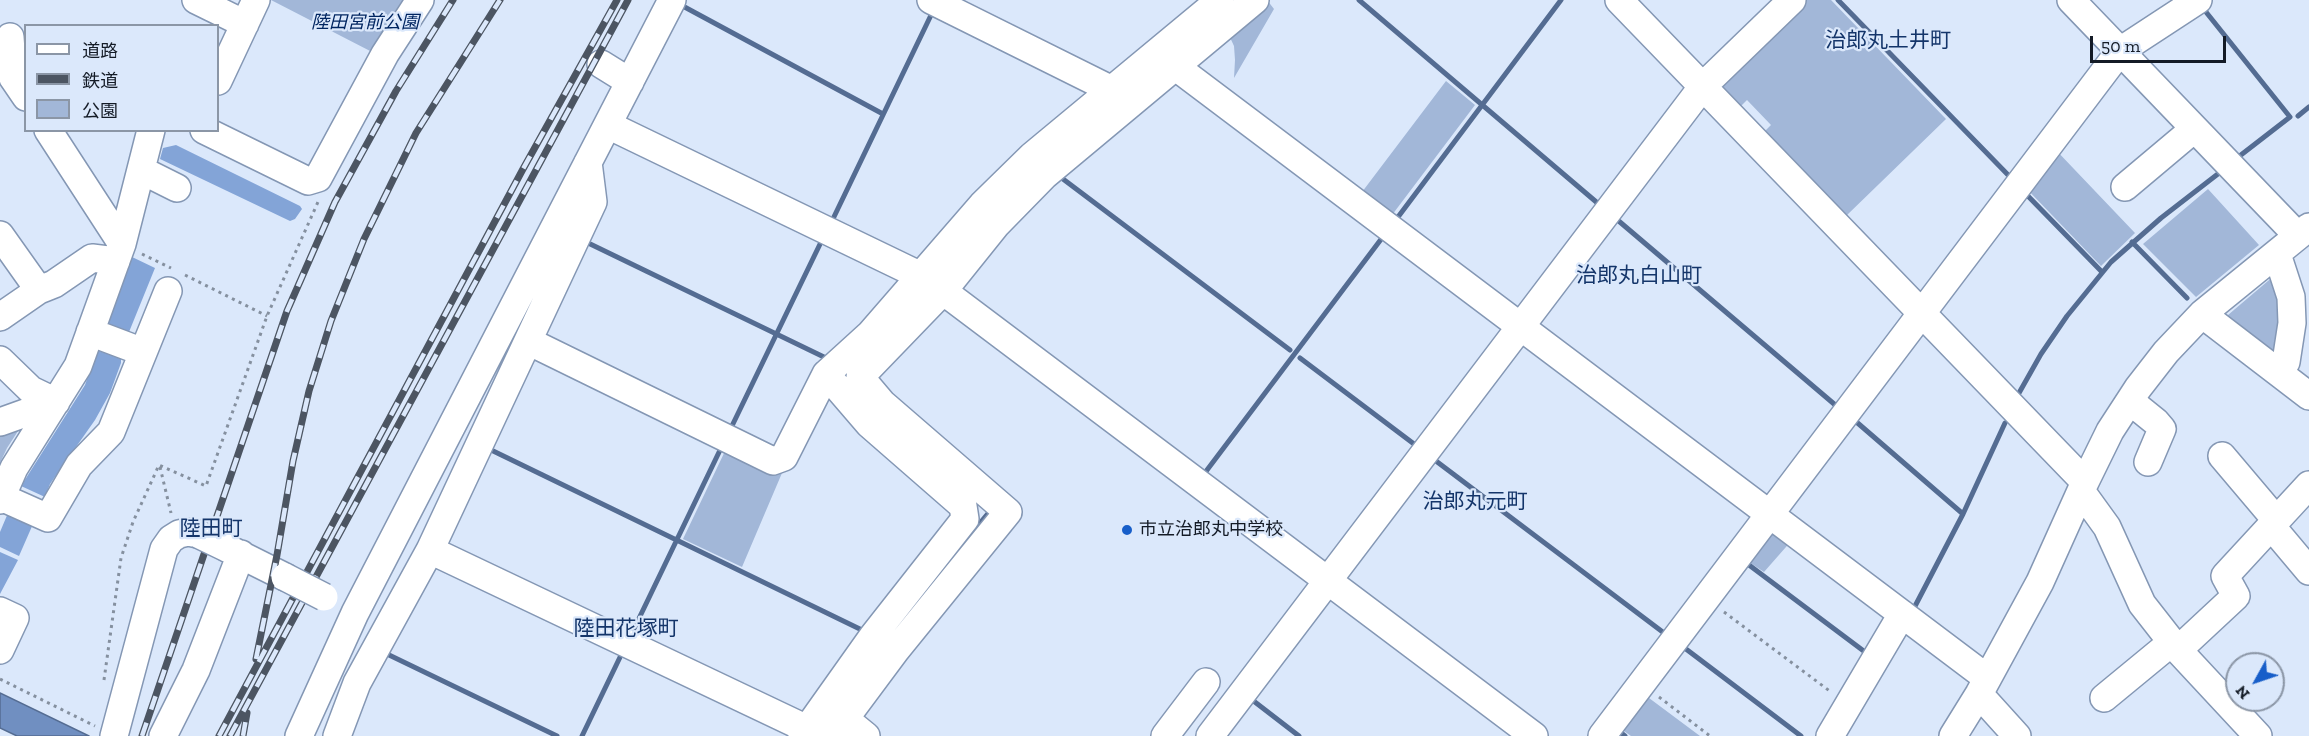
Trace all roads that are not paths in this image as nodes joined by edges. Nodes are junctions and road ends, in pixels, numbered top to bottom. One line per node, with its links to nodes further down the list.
1 (196, 0): 11 (street)
2 (420, 0): 25 (street)
3 (672, 0): 17 (street)
4 (931, 0): 20 (street)
5 (1220, 0): 20 (street)
6 (1255, 0): 15 (street)
7 (1619, 0): 18 (street)
8 (1792, 0): 18 (street)
9 (2071, 0): 13 (street)
10 (2198, 0): 13 (street)
11 (251, 12): 16 (street)
12 (12, 38): 19 (street)
13 (2120, 51): 22 (street); 37 (street)
14 (601, 64): 17 (street)
15 (1176, 67): 35 (street); 40 (street)
16 (219, 79)
17 (630, 82): 21 (street)
18 (1703, 86): 37 (street); 40 (street)
19 (13, 88)
20 (1112, 90): 35 (street)
21 (608, 125): 26 (street); 35 (street)
22 (2194, 129): 28 (street); 30 (street)
23 (49, 132): 32 (street)
24 (150, 132): 27 (street)
25 (208, 132)
26 (588, 162): 42 (street); 63 (street)
27 (141, 170): 29 (street); 32 (street)
28 (2125, 187)
29 (177, 188)
30 (2306, 230): 33 (street)
31 (0, 236): 36 (street)
32 (119, 252): 36 (street); 41 (street)
33 (2277, 254): 38 (street); 45 (street)
34 (175, 279): 43 (street)
35 (933, 284): 46 (street); 61 (street); 71 (street)
36 (39, 290): 39 (street)
37 (1922, 313): 54 (street); 56 (street)
38 (2202, 314): 45 (street); 48 (street)
39 (0, 317)
40 (1520, 326): 56 (street); 61 (street)
41 (90, 332): 43 (street); 49 (street)
42 (528, 341): 46 (street); 58 (street)
43 (143, 352): 55 (street)
44 (0, 360): 49 (street)
45 (2279, 373): 47 (street)
46 (826, 374): 71 (street)
47 (2309, 396)
48 (2130, 401): 52 (street); 54 (street)
49 (56, 402): 50 (street); 55 (street)
50 (0, 422)
51 (2222, 456): 57 (street)
52 (2148, 462)
53 (2309, 485): 57 (street)
54 (2083, 486): 65 (street); 68 (street)
55 (1, 498)
56 (1769, 514): 64 (street); 80 (street)
57 (2274, 524): 60 (street); 65 (street)
58 (430, 550): 71 (street); 74 (street)
59 (234, 551): 63 (street, bridge); 70 (street, bridge); 72 (street)
60 (2309, 571)
61 (1327, 580): 78 (street); 79 (street)
62 (0, 611): 66 (street)
63 (355, 613): 73 (street)
64 (1902, 614): 68 (street); 81 (street)
65 (2175, 646): 69 (street); 84 (street)
66 (0, 650)
67 (1206, 682): 77 (street)
68 (1983, 686): 82 (street); 83 (street)
69 (2104, 698)
70 (105, 731)
71 (813, 734)
72 (163, 736)
73 (300, 736)
74 (337, 736)
75 (848, 736): 76 (street)
76 (866, 736)
77 (1165, 736)
78 (1210, 736)
79 (1534, 736)
80 (1602, 736)
81 (1830, 736)
82 (1953, 736)
83 (2017, 736)
84 (2258, 736)

